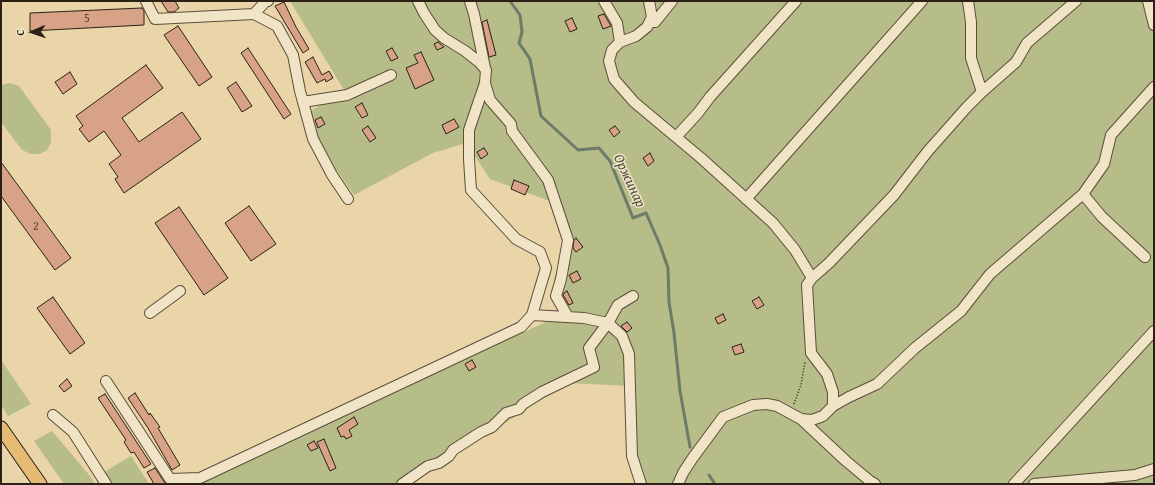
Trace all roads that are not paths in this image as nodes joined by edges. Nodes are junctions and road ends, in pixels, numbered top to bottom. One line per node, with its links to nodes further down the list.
1 (146, 1): 13 (street)
2 (266, 1): 13 (street)
3 (418, 1): 17 (street)
4 (470, 1): 17 (street)
5 (604, 1): 16 (street)
6 (649, 1): 14 (street)
7 (672, 1): 14 (street)
8 (796, 1): 23 (street)
9 (922, 1): 25 (street)
10 (968, 1): 21 (street)
11 (1076, 1): 21 (street)
12 (1148, 1): 15 (street)
13 (254, 14): 22 (street)
14 (650, 22): 16 (street)
15 (1154, 25)
16 (620, 42): 23 (street)
17 (486, 70): 19 (street)
18 (391, 76): 22 (street)
19 (485, 83): 32 (street); 33 (street)
20 (1154, 87): 24 (street)
21 (982, 92): 28 (street)
22 (303, 102): 26 (street)
23 (676, 137): 25 (street)
24 (1083, 194): 27 (street); 37 (street)
25 (746, 198): 28 (street)
26 (348, 199)
27 (1144, 257)
28 (812, 278): 37 (street)
29 (180, 291): 31 (street)
30 (633, 296): 34 (street)
31 (150, 314)
32 (532, 315): 33 (street); 36 (street)
33 (568, 317): 34 (street)
34 (608, 322): 44 (street); 45 (street)
35 (1154, 331): 48 (street)
36 (106, 381)
37 (833, 406): 39 (street)
38 (53, 415): 43 (street)
39 (801, 420): 46 (street); 47 (street)
40 (1, 428): 42 (main road)
41 (1154, 469): 49 (street)
42 (40, 484)
43 (106, 484)
44 (402, 484)
45 (641, 484)
46 (678, 484)
47 (875, 484)
48 (1014, 484)
49 (1034, 484)

